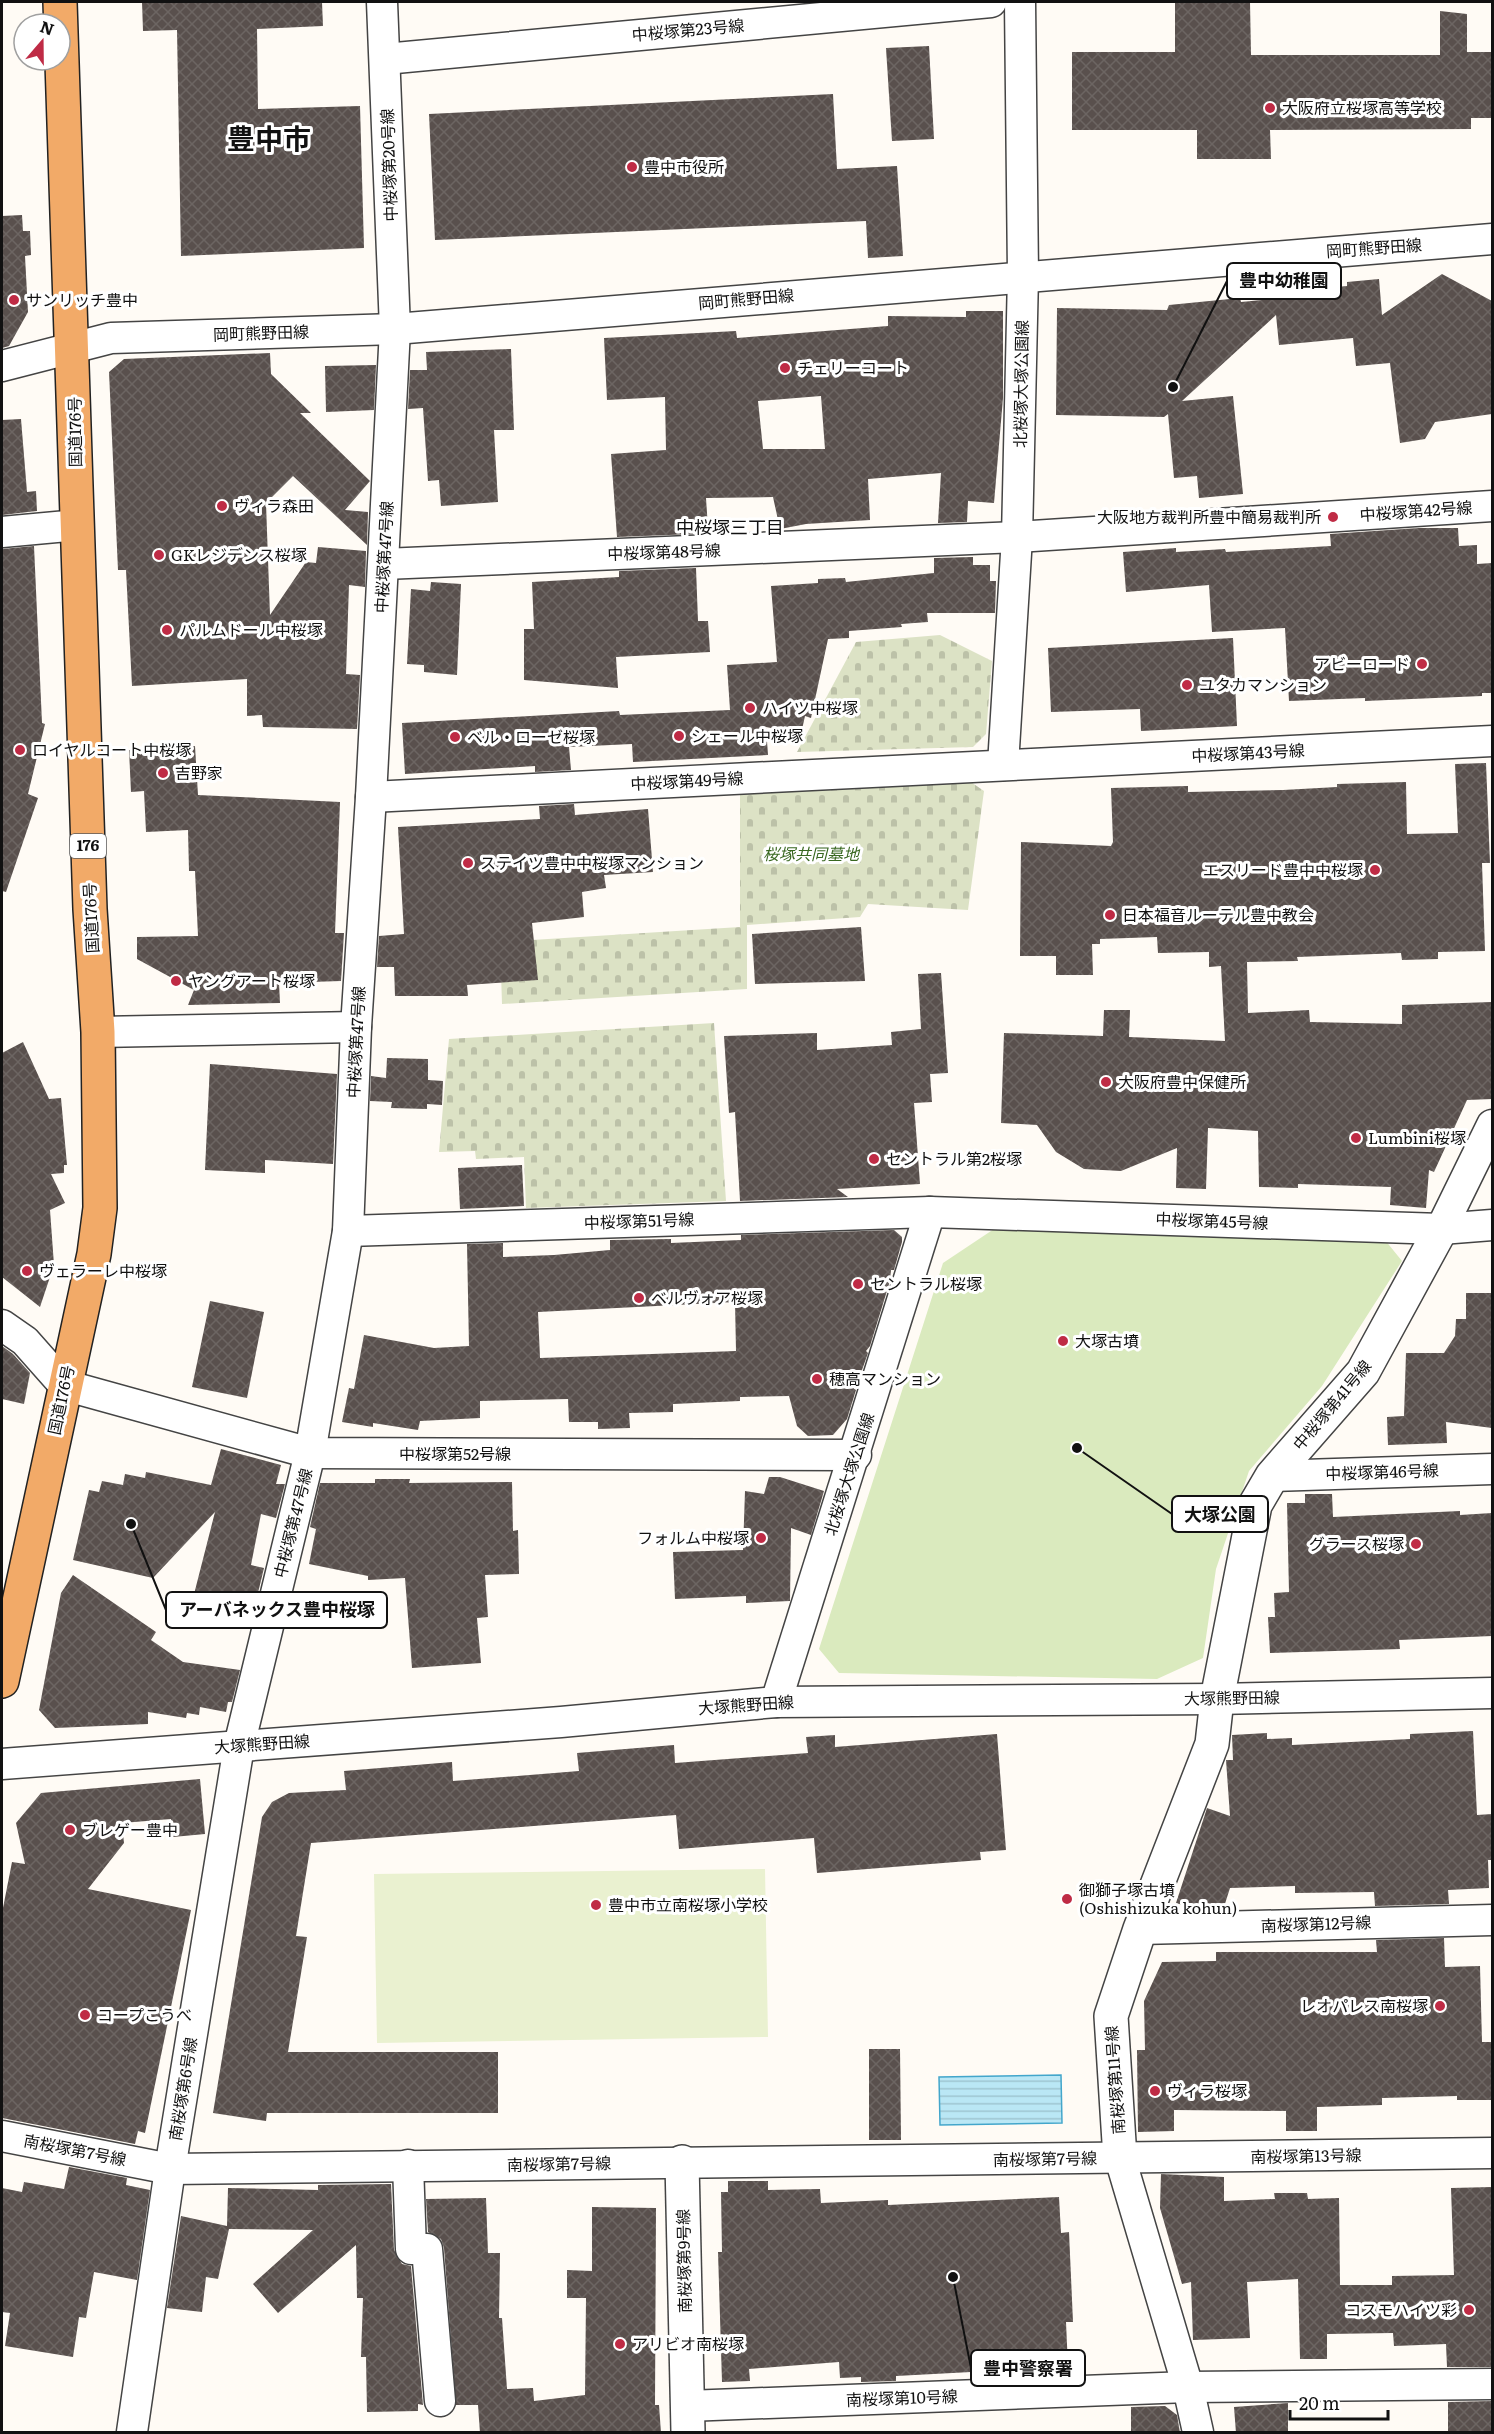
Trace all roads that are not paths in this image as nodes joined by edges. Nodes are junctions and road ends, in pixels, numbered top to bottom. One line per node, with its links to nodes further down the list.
1 (60, 2): 9 (highway, 国道176号 / 176)
2 (382, 2): 5 (street, 中桜塚第20号線)
3 (991, 2): 5 (street, 中桜塚第23号線)
4 (1020, 2): 7 (street, 北桜塚大塚公園線)
5 (385, 59): 8 (street, 中桜塚第20号線)
6 (1492, 239): 7 (street, 岡町熊野田線)
7 (1023, 276): 8 (street, 岡町熊野田線); 14 (street, 北桜塚大塚公園線)
8 (395, 328): 9 (street, 岡町熊野田線); 15 (street, 中桜塚第47号線)
9 (73, 347): 10 (street, 岡町熊野田線); 12 (highway, 国道176号 / 176)
10 (2, 366)
11 (1492, 506): 14 (street, 中桜塚第42号線)
12 (78, 525): 13 (street); 20 (highway, 国道176号 / 176)
13 (2, 532)
14 (1017, 537): 15 (street, 中桜塚第48号線); 17 (street, 北桜塚大塚公園線)
15 (384, 564): 18 (street, 中桜塚第47号線)
16 (1492, 741): 17 (street, 中桜塚第43号線)
17 (1003, 765): 18 (street, 中桜塚第49号線)
18 (371, 797): 19 (street, 中桜塚第47号線)
19 (356, 1027): 20 (street); 25 (street, 中桜塚第47号線)
20 (98, 1032): 27 (highway, 国道176号 / 176)
21 (1492, 1125): 24 (street, 中桜塚第41号線)
22 (930, 1212): 24 (street, 中桜塚第45号線); 25 (street, 中桜塚第51号線); 29 (street, 北桜塚大塚公園線)
23 (1492, 1225): 24 (street, 中桜塚第45号線)
24 (1442, 1229): 31 (street, 中桜塚第41号線)
25 (348, 1231): 28 (street, 中桜塚第47号線)
26 (2, 1325): 27 (street)
27 (64, 1385): 28 (street, 中桜塚第52号線); 32 (highway, 国道176号 / 176)
28 (310, 1453): 29 (street, 中桜塚第52号線); 36 (street, 中桜塚第47号線)
29 (856, 1455): 35 (street, 北桜塚大塚公園線)
30 (1492, 1469): 31 (street, 中桜塚第46号線)
31 (1272, 1476): 34 (street, 中桜塚第41号線)
32 (2, 1681)
33 (1492, 1693): 34 (street, 大塚熊野田線)
34 (1217, 1699): 35 (street, 大塚熊野田線); 39 (street, 南桜塚第11号線)
35 (776, 1701): 36 (street, 大塚熊野田線)
36 (239, 1746): 37 (street, 大塚熊野田線); 45 (street, 南桜塚第6号線)
37 (2, 1764)
38 (1492, 1920): 39 (street, 南桜塚第12号線)
39 (1140, 1929): 42 (street, 南桜塚第11号線)
40 (2, 2136): 45 (street, 南桜塚第7号線)
41 (1492, 2153): 42 (street, 南桜塚第13号線)
42 (1120, 2158): 43 (street, 南桜塚第7号線); 47 (street, 南桜塚第11号線)
43 (682, 2162): 44 (street, 南桜塚第7号線); 49 (street, 南桜塚第9号線)
44 (408, 2165): 45 (street, 南桜塚第7号線); 48 (street)
45 (170, 2169): 50 (street, 南桜塚第6号線)
46 (1492, 2384): 47 (street, 南桜塚第10号線)
47 (1188, 2387): 49 (street, 南桜塚第10号線); 51 (street, 南桜塚第11号線)
48 (440, 2401)
49 (687, 2419)
50 (132, 2433)
51 (1198, 2433)

